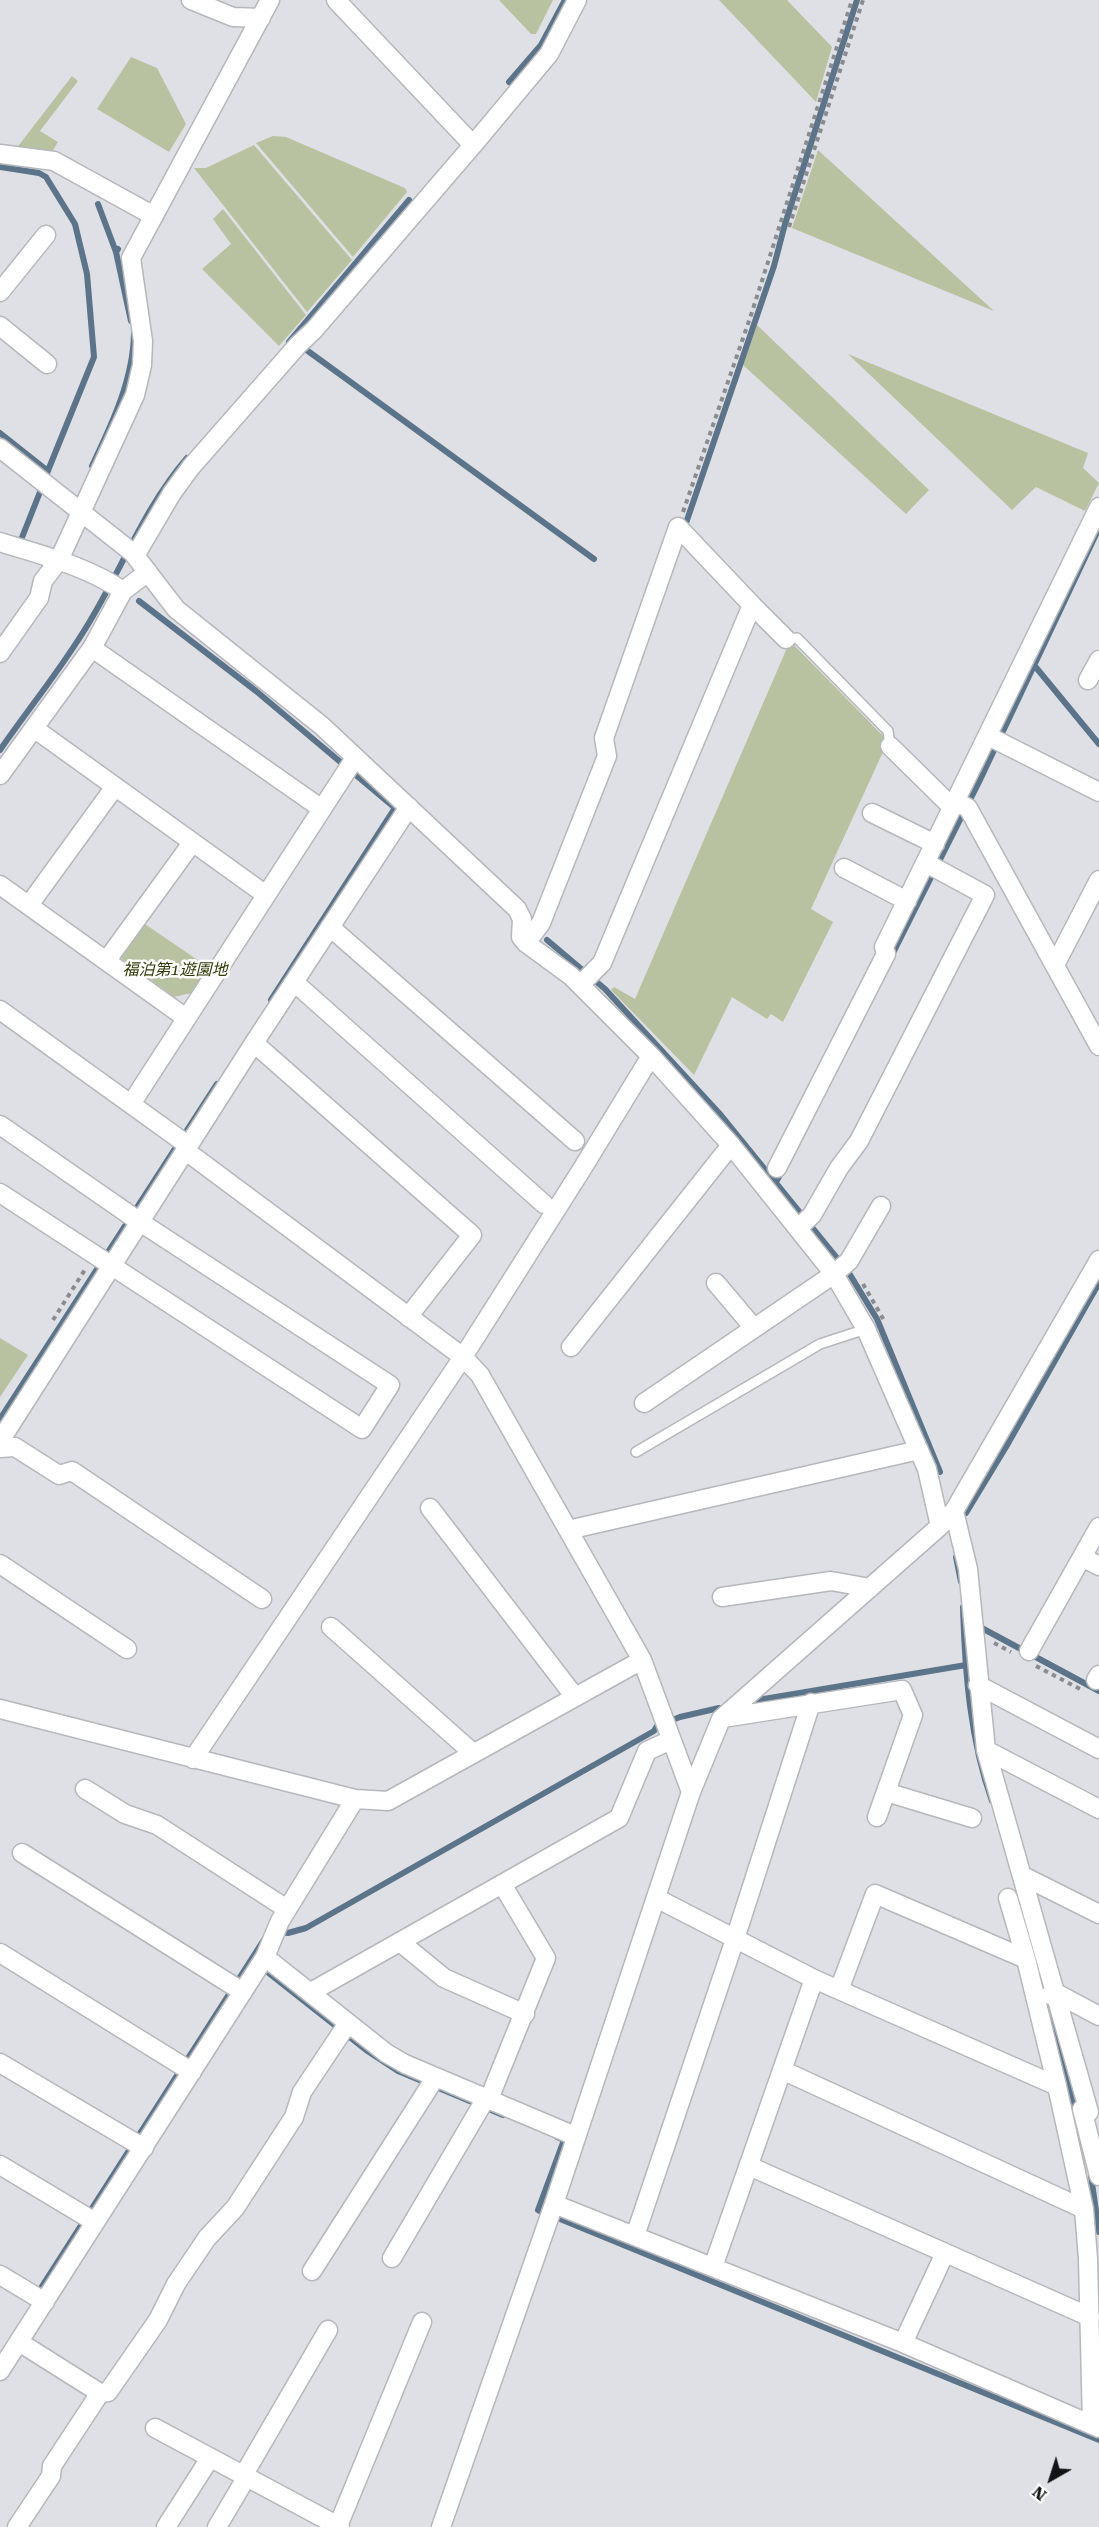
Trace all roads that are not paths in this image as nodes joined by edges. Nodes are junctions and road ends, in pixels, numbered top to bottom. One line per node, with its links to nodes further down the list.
1 (191, 0): 5 (street)
2 (270, 0): 5 (street)
3 (336, 0): 6 (street)
4 (578, 0): 6 (street)
5 (261, 18): 8 (street)
6 (473, 145): 17 (street)
7 (0, 154): 8 (street)
8 (154, 216): 15 (street)
9 (46, 235): 10 (street)
10 (0, 292)
11 (0, 326): 12 (street)
12 (47, 364)
13 (0, 448): 15 (street)
14 (1099, 507): 28 (street)
15 (82, 512): 17 (street); 18 (street)
16 (12, 546): 18 (street)
17 (130, 551): 19 (street)
18 (56, 560): 20 (street); 24 (street)
19 (148, 572): 20 (street); 30 (street)
20 (115, 586): 23 (street)
21 (752, 605): 22 (street); 48 (street); 52 (street)
22 (786, 639): 29 (lane)
23 (92, 648): 27 (street); 35 (street)
24 (0, 653)
25 (1099, 660): 26 (street)
26 (1088, 680)
27 (35, 729): 31 (street); 32 (street)
28 (996, 741): 33 (street); 34 (street)
29 (890, 746): 34 (street)
30 (351, 764): 35 (street); 36 (street)
31 (0, 775)
32 (114, 788): 38 (street); 46 (street)
33 (1099, 792)
34 (960, 806): 39 (street); 50 (street)
35 (322, 809): 44 (street)
36 (404, 813): 47 (street); 48 (street)
37 (872, 813): 39 (street)
38 (192, 843): 44 (street); 49 (street)
39 (935, 844): 40 (street)
40 (932, 867): 45 (street); 68 (street)
41 (844, 868): 45 (street)
42 (1099, 880): 50 (street)
43 (0, 885): 46 (street)
44 (266, 895): 54 (street)
45 (907, 901): 63 (street)
46 (29, 905): 49 (street)
47 (330, 927): 51 (street); 60 (street)
48 (526, 943): 52 (street)
49 (107, 960): 54 (street)
50 (1055, 965): 56 (street)
51 (294, 982): 55 (street); 65 (street)
52 (582, 983): 57 (street)
53 (0, 1010): 58 (street)
54 (186, 1018): 58 (street)
55 (254, 1043): 61 (street); 73 (street)
56 (1099, 1046)
57 (651, 1056): 62 (street); 77 (street)
58 (131, 1104): 61 (street)
59 (0, 1125): 67 (street)
60 (575, 1141)
61 (184, 1144): 67 (street); 73 (street)
62 (730, 1145): 68 (street); 76 (street)
63 (777, 1168)
64 (0, 1193): 70 (street)
65 (544, 1204)
66 (881, 1206): 71 (street)
67 (134, 1218): 70 (street); 70 (street)
68 (804, 1223): 71 (street)
69 (1099, 1260): 84 (street)
70 (105, 1263): 79 (street)
71 (840, 1269): 74 (street); 75 (street)
72 (716, 1283): 74 (street)
73 (408, 1317): 77 (street)
74 (754, 1328): 78 (street)
75 (866, 1329): 81 (street); 82 (lane)
76 (570, 1347)
77 (464, 1357): 87 (street); 107 (street)
78 (644, 1403)
79 (0, 1441)
80 (0, 1448): 93 (street)
81 (919, 1450): 85 (street); 87 (street)
82 (636, 1452)
83 (430, 1508): 99 (street)
84 (954, 1510): 85 (street); 98 (street)
85 (940, 1526): 91 (street)
86 (1099, 1527): 88 (street)
87 (568, 1530): 97 (street)
88 (1082, 1557): 90 (street); 96 (street)
89 (0, 1564): 95 (street)
90 (1099, 1566)
91 (870, 1588): 92 (street); 102 (street)
92 (722, 1597)
93 (262, 1599)
94 (331, 1627): 106 (street)
95 (127, 1649)
96 (1029, 1650)
97 (642, 1660): 99 (street); 103 (street)
98 (978, 1685): 104 (street); 105 (street)
99 (575, 1697): 106 (street)
100 (811, 1703): 102 (street); 110 (street); 122 (street)
101 (0, 1709): 107 (street)
102 (721, 1719): 109 (street)
103 (667, 1729): 109 (street); 117 (street)
104 (1099, 1749)
105 (986, 1750): 112 (street); 116 (street)
106 (473, 1753): 111 (street)
107 (193, 1759): 111 (street)
108 (85, 1789): 120 (street)
109 (691, 1792): 118 (street)
110 (886, 1792): 113 (street); 114 (street)
111 (355, 1799): 120 (street)
112 (1099, 1809)
113 (877, 1817)
114 (972, 1818)
115 (22, 1853): 128 (street)
116 (1023, 1876): 121 (street); 131 (street)
117 (502, 1884): 123 (street); 132 (street)
118 (656, 1898): 122 (street); 142 (street)
119 (1008, 1898): 126 (street)
120 (287, 1910): 125 (street)
121 (1099, 1914)
122 (735, 1939): 127 (street); 150 (street)
123 (400, 1942): 130 (street); 132 (street)
124 (0, 1953): 136 (street)
125 (265, 1957): 128 (street); 130 (street)
126 (1026, 1959): 129 (street); 131 (street)
127 (814, 1979): 129 (street); 137 (street)
128 (238, 1989): 136 (street)
129 (839, 1990): 139 (street)
130 (311, 1992): 134 (street)
131 (1046, 1996): 133 (street); 139 (street); 141 (street)
132 (525, 2014): 140 (street)
133 (1099, 2016)
134 (344, 2029): 138 (street); 164 (street)
135 (0, 2063): 143 (street)
136 (186, 2069): 143 (street)
137 (782, 2070): 145 (street); 148 (street)
138 (432, 2083): 140 (street); 155 (street)
139 (1057, 2086): 141 (street)
140 (484, 2103): 142 (street); 152 (street)
141 (1080, 2111): 146 (street); 148 (street)
142 (576, 2136): 147 (street)
143 (138, 2144): 149 (street)
144 (0, 2164): 149 (street)
145 (749, 2166): 151 (street); 154 (street)
146 (1099, 2176)
147 (554, 2204): 150 (street); 173 (street)
148 (1084, 2209): 153 (street)
149 (90, 2219): 157 (street)
150 (635, 2236): 154 (street)
151 (945, 2253): 158 (street); 162 (street)
152 (392, 2258)
153 (1095, 2258): 158 (street)
154 (713, 2267): 162 (street)
155 (312, 2271)
156 (0, 2275): 157 (street)
157 (45, 2302): 161 (street)
158 (1090, 2317): 165 (street)
159 (422, 2322): 169 (street)
160 (327, 2330): 168 (street)
161 (19, 2342): 163 (street); 164 (street)
162 (903, 2343): 165 (street)
163 (0, 2371)
164 (100, 2393): 170 (street)
165 (1095, 2427)
166 (155, 2428): 167 (street)
167 (210, 2458): 168 (street); 171 (street)
168 (244, 2477): 169 (street); 172 (street)
169 (334, 2526)
170 (17, 2527)
171 (166, 2527)
172 (218, 2527)
173 (441, 2527)

